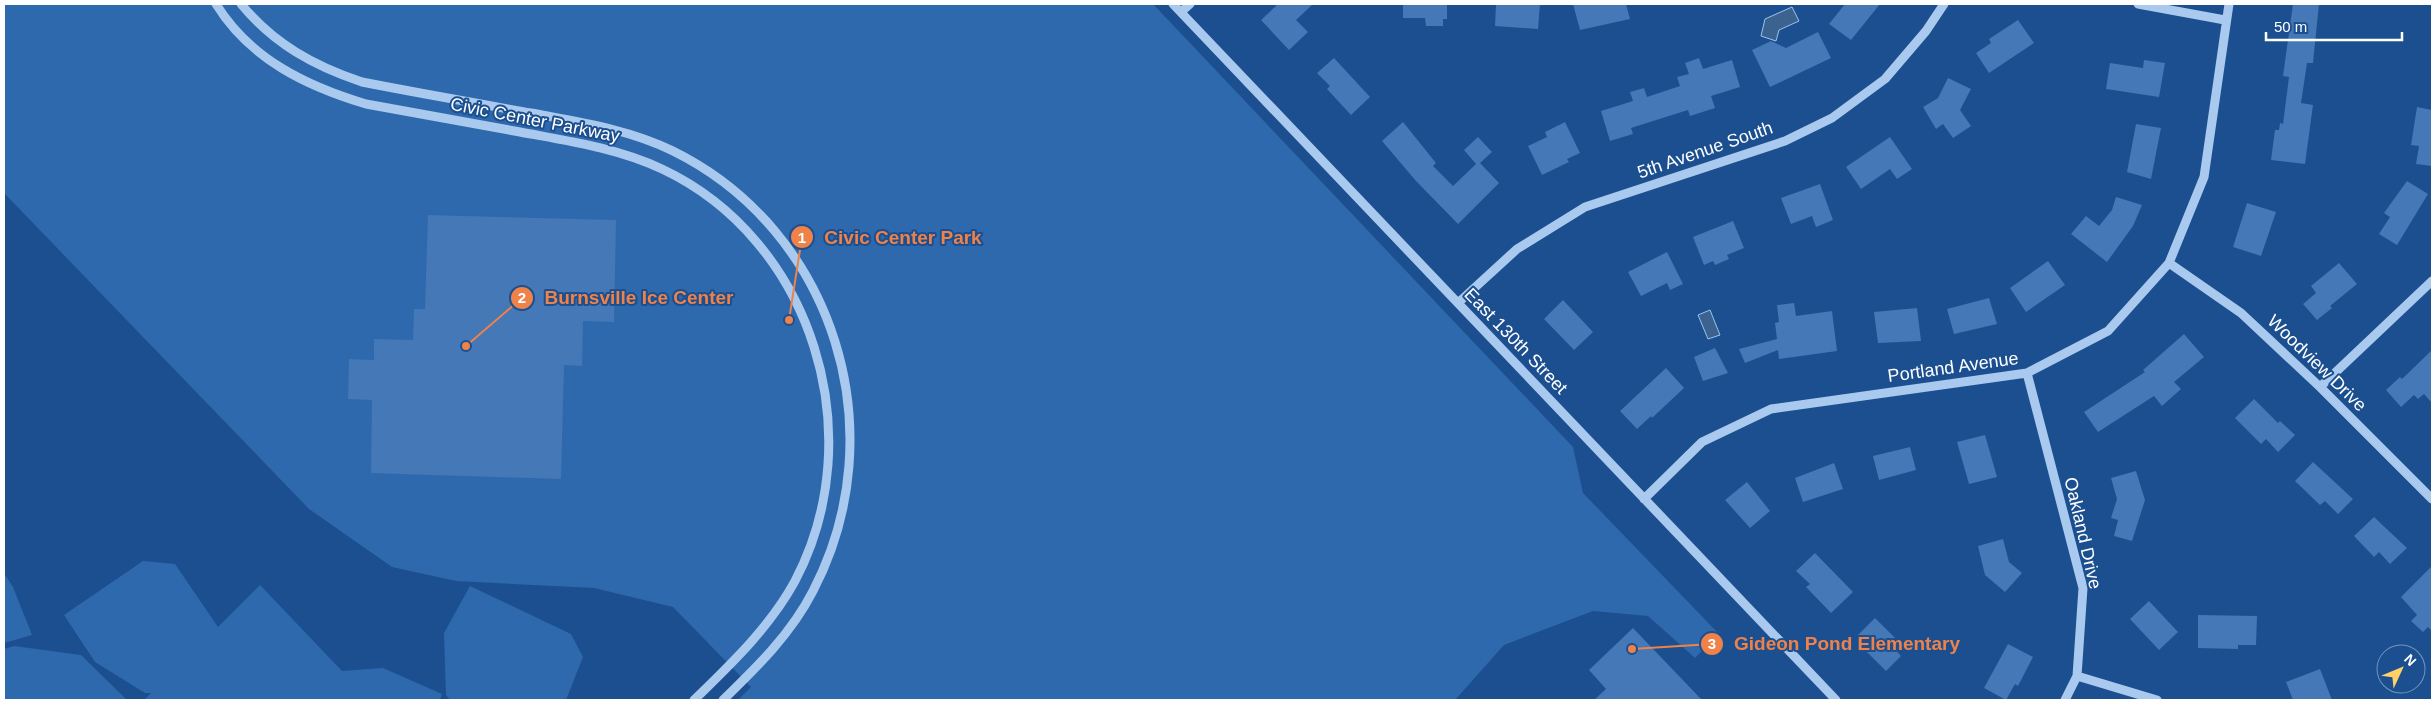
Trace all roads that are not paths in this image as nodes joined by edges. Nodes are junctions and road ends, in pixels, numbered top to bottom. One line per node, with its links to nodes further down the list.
1 (216, 4): 18 (street, Civic Center Parkway)
2 (241, 4): 19 (street, Civic Center Parkway)
3 (1173, 4): 8 (street, East 130th Street)
4 (1190, 4): 8 (street)
5 (1944, 4): 12 (street, 5th Avenue South)
6 (2138, 4): 9 (street)
7 (2228, 4): 9 (street, Portland Avenue)
8 (1181, 12): 12 (street, East 130th Street)
9 (2225, 20): 10 (street, Portland Avenue)
10 (2170, 263): 13 (street, Portland Avenue); 14 (street, Woodview Drive)
11 (2432, 281): 14 (street)
12 (1458, 303): 15 (street, East 130th Street)
13 (2028, 373): 15 (street, Portland Avenue); 17 (street, Oakland Drive)
14 (2320, 387): 16 (street, Woodview Drive)
15 (1644, 499): 20 (street, East 130th Street)
16 (2432, 500)
17 (2077, 676): 21 (street, Oakland Drive); 22 (street)
18 (694, 700)
19 (723, 700)
20 (1836, 700)
21 (2065, 700)
22 (2157, 700)

